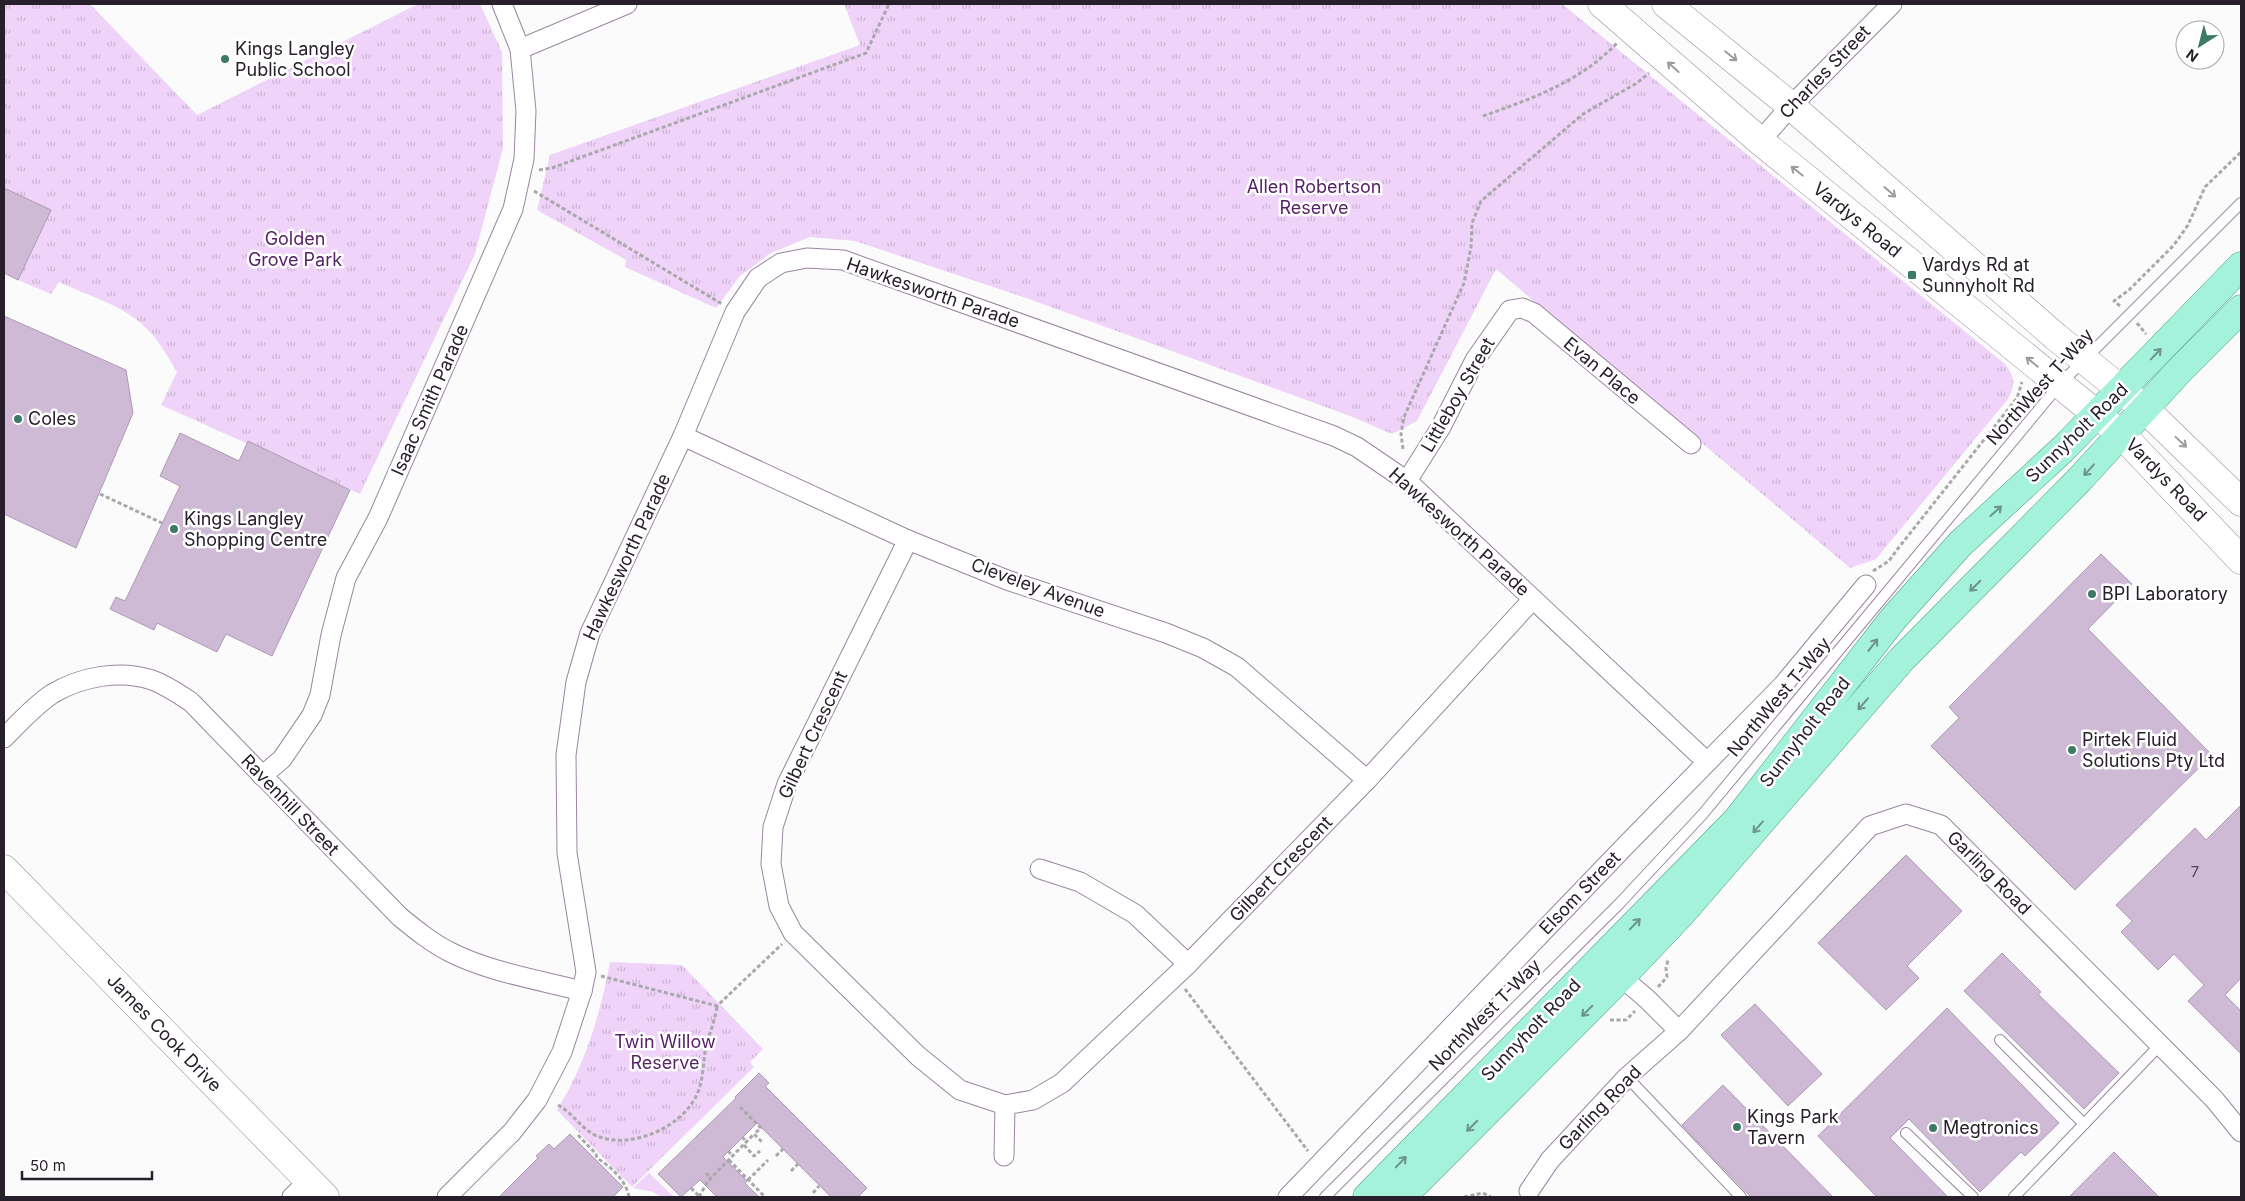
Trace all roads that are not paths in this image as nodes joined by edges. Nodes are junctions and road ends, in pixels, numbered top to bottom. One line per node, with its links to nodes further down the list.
1 (502, 4): 6 (street, Isaac Smith Parade)
2 (627, 4): 6 (street)
3 (1602, 4): 8 (main road, Vardys Road, one-way to 3)
4 (1666, 4): 7 (main road, Vardys Road, one-way to 7)
5 (1892, 4): 7 (street, Charles Street)
6 (520, 48): 29 (street, Isaac Smith Parade)
7 (1791, 106): 8 (street, Charles Street); 13 (main road, Vardys Road, one-way to 13)
8 (1760, 141): 14 (main road, Vardys Road, one-way to 8)
9 (2241, 203): 13 (lane, NorthWest T-Way)
10 (2241, 266): 15 (main road, Sunnyholt Road, one-way to 10)
11 (2241, 308): 16 (main road, Sunnyholt Road)
12 (1510, 310): 20 (street, Evan Place); 21 (street, Littleboy Street)
13 (2084, 359): 14 (lane, NorthWest T-Way); 15 (main road, Vardys Road)
14 (2060, 384): 17 (main road, Vardys Road); 50 (lane, NorthWest T-Way)
15 (2122, 389): 16 (main road, Vardys Road); 17 (main road, Sunnyholt Road)
16 (2145, 409): 18 (main road, Sunnyholt Road); 22 (main road, Vardys Road, one-way to 22)
17 (2098, 414): 18 (main road, Vardys Road); 33 (main road, Sunnyholt Road, one-way to 17)
18 (2121, 434): 24 (main road, Vardys Road); 35 (main road, Sunnyholt Road, one-way to 35)
19 (683, 436): 21 (street, Hawkesworth Parade); 23 (street, Cleveley Avenue); 36 (street, Hawkesworth Parade)
20 (1691, 444)
21 (1408, 481): 26 (street, Hawkesworth Parade)
22 (2241, 502)
23 (908, 540): 30 (street, Cleveley Avenue); 41 (street, Gilbert Crescent)
24 (2241, 560)
25 (1866, 585): 28 (street, Elsom Street)
26 (1533, 599): 28 (street, Hawkesworth Parade); 30 (street, Gilbert Crescent)
27 (4, 738): 29 (street, Ravenhill Street)
28 (1707, 762): 49 (street, Elsom Street)
29 (262, 776): 36 (street, Ravenhill Street)
30 (1368, 780): 34 (street, Gilbert Crescent)
31 (4, 869): 46 (main road, James Cook Drive)
32 (1040, 869): 34 (street)
33 (1601, 959): 35 (street); 51 (main road, Sunnyholt Road, one-way to 33)
34 (1182, 970): 41 (street, Gilbert Crescent)
35 (1621, 977): 37 (street); 52 (main road, Sunnyholt Road, one-way to 52)
36 (582, 991): 48 (street, Hawkesworth Parade)
37 (1679, 1031): 39 (street, Garling Road); 40 (street, Garling Road)
38 (2000, 1040): 42 (lane)
39 (2160, 1045): 42 (lane); 43 (street, Garling Road)
40 (1627, 1077): 47 (street, Garling Road); 53 (lane)
41 (1005, 1105): 45 (street)
42 (2084, 1124): 55 (lane)
43 (2241, 1132)
44 (1906, 1133): 54 (lane)
45 (1004, 1156)
46 (309, 1192)
47 (1529, 1194)
48 (447, 1197)
49 (1288, 1197)
50 (1326, 1197)
51 (1367, 1197)
52 (1402, 1197)
53 (1741, 1197)
54 (1974, 1197)
55 (2014, 1197)

